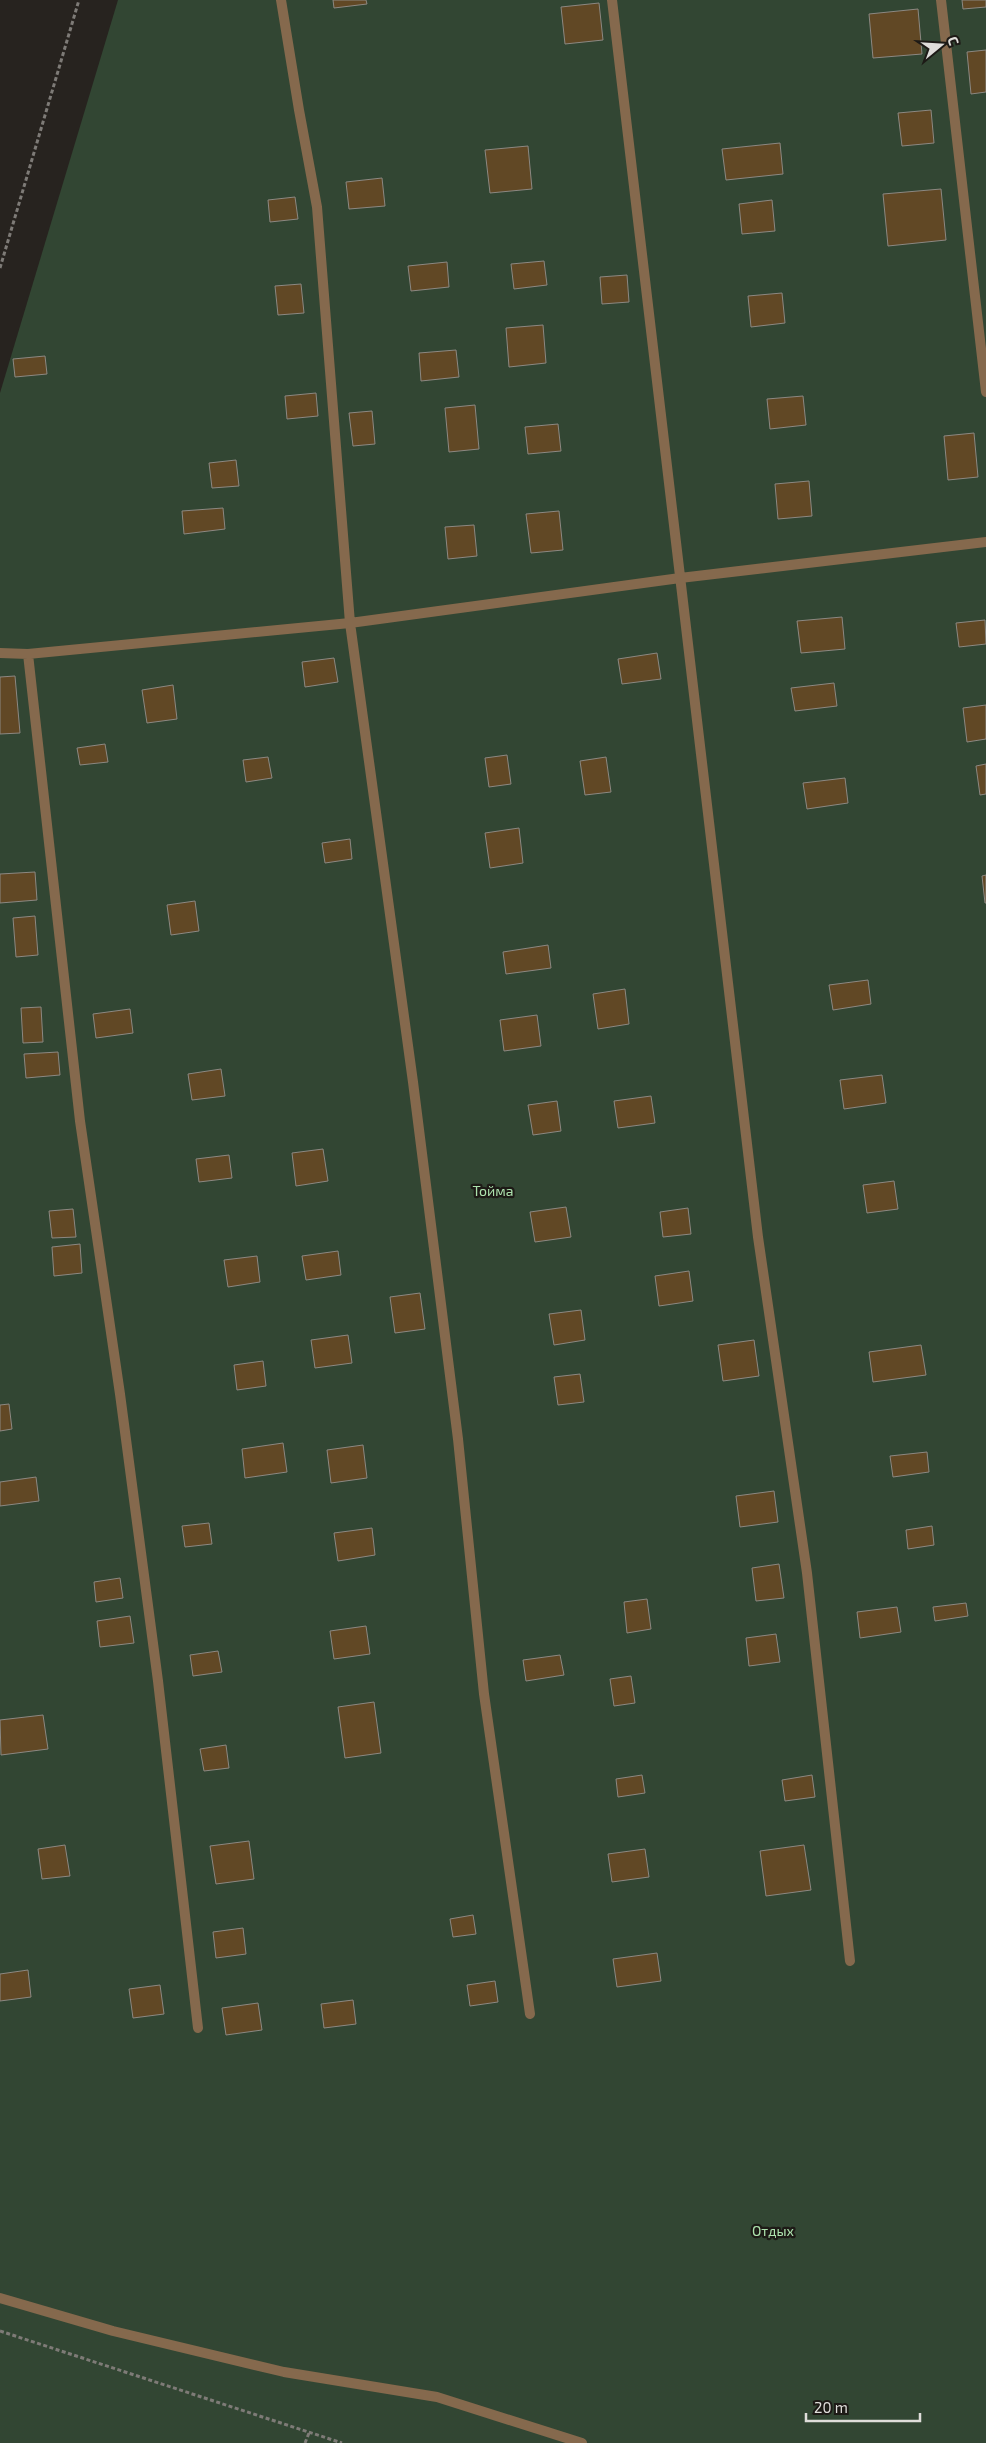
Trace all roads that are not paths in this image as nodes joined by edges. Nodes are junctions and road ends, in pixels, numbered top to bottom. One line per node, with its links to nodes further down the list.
1 (281, 0): 7 (lane)
2 (612, 0): 6 (lane)
3 (941, 0): 4 (lane)
4 (986, 392)
5 (986, 542): 6 (lane)
6 (680, 578): 7 (lane); 10 (lane)
7 (350, 623): 9 (lane); 11 (lane)
8 (0, 653): 9 (lane)
9 (28, 654): 12 (lane)
10 (850, 1961)
11 (530, 2014)
12 (198, 2028)
13 (0, 2298): 14 (lane)
14 (582, 2443)

